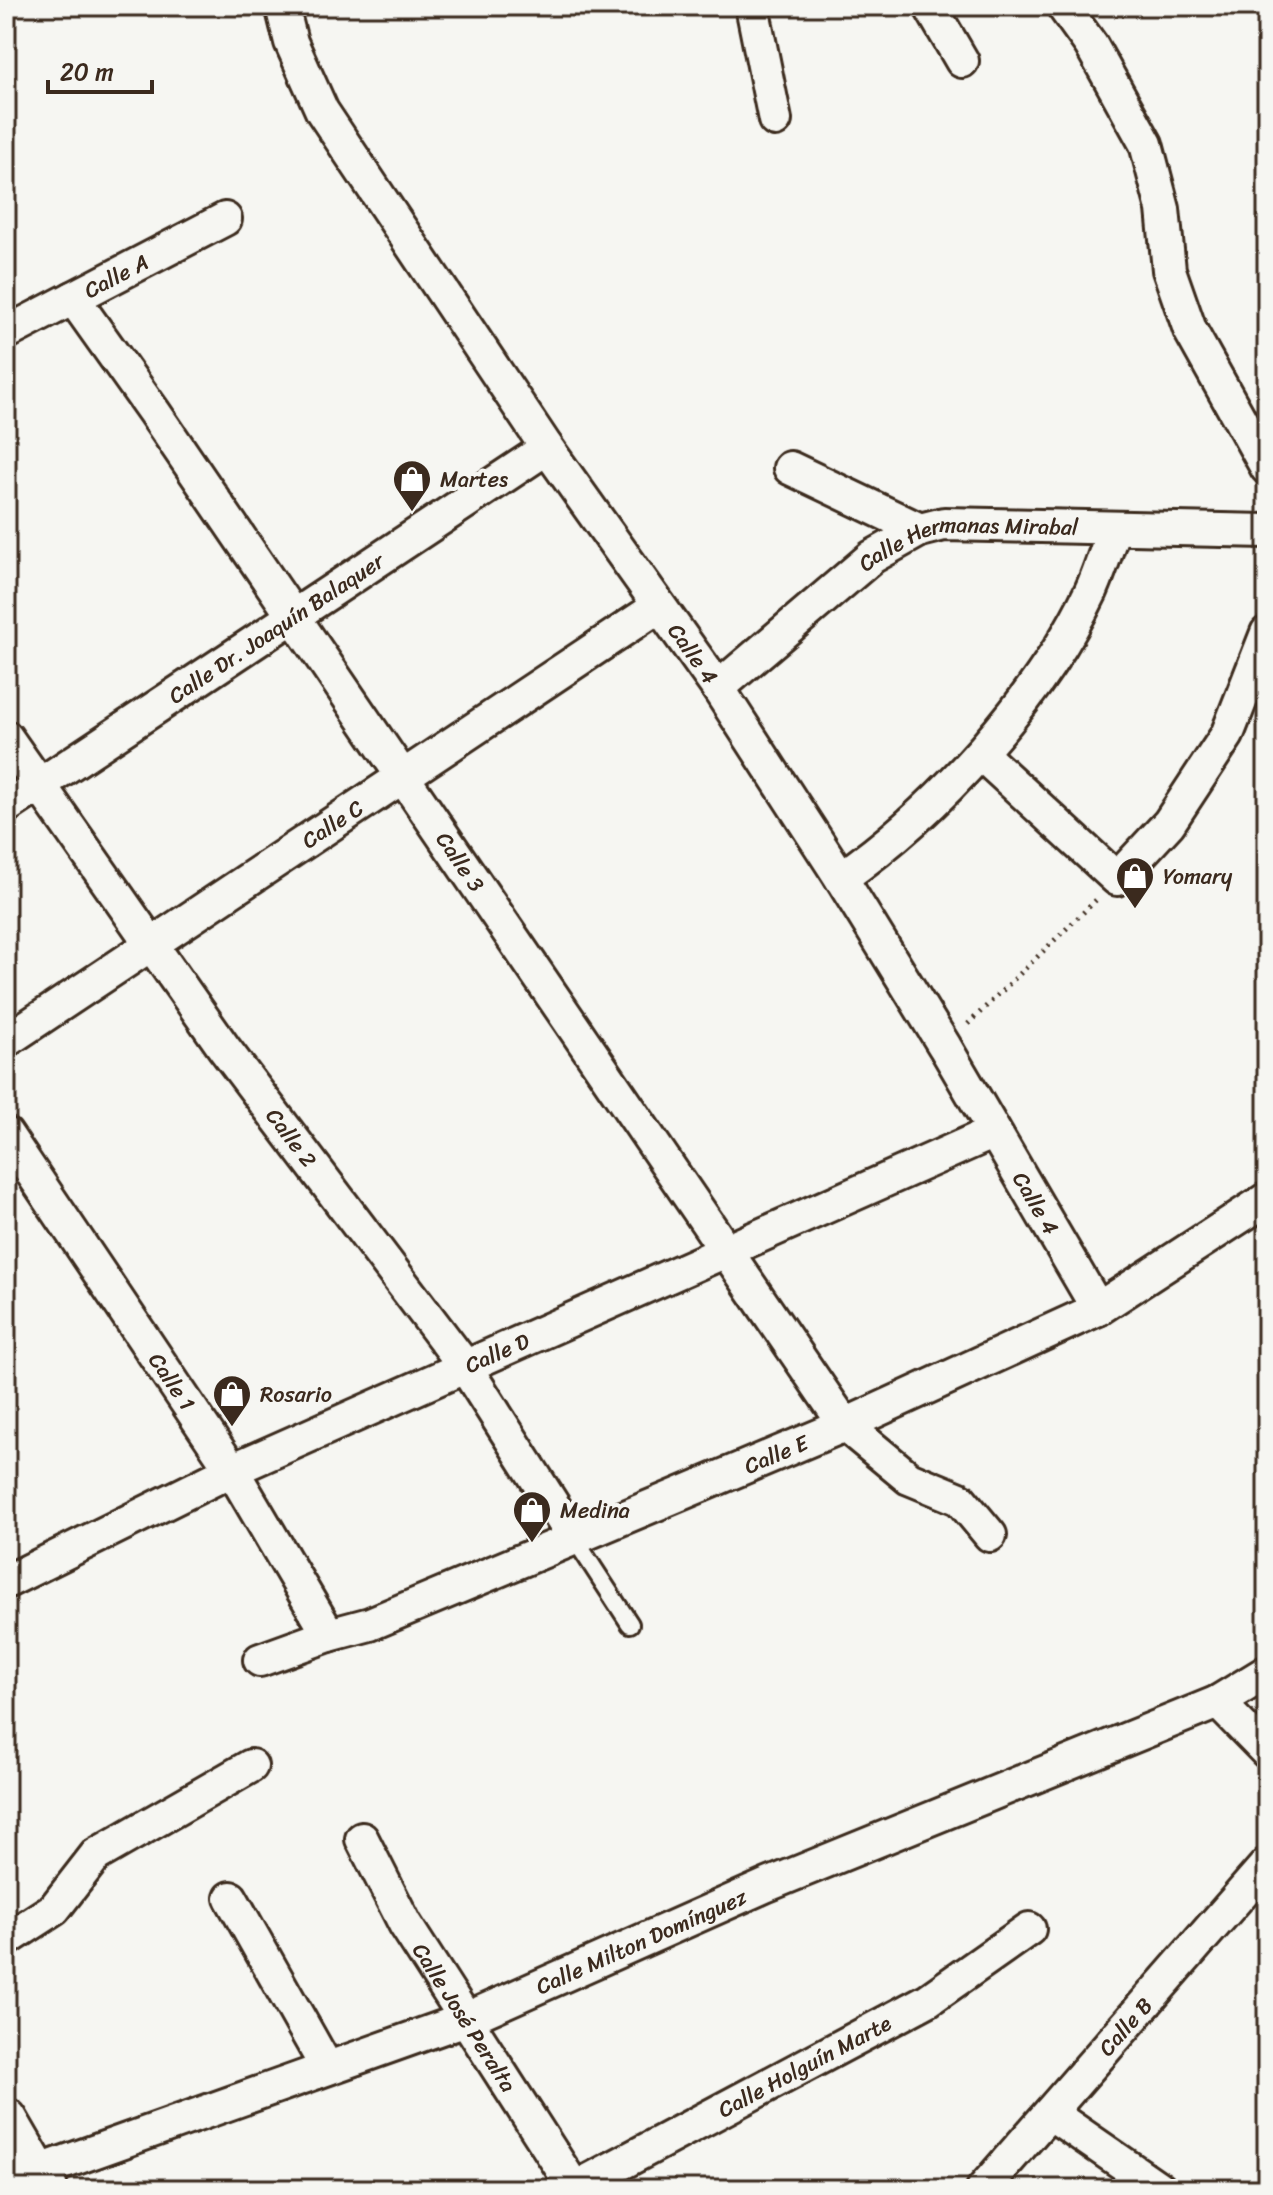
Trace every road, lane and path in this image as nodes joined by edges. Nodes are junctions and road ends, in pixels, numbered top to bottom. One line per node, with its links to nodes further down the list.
1 (282, 6): 10 (street, Calle 4)
2 (752, 6): 6 (street)
3 (930, 6): 5 (street)
4 (1063, 6): 12 (street)
5 (962, 61)
6 (775, 120)
7 (225, 219): 8 (street, Calle A)
8 (73, 298): 9 (street, Calle A); 17 (street, Calle 3)
9 (6, 333)
10 (547, 448): 16 (street, Calle 4); 17 (street, Calle Dr. Joaquín Balaquer)
11 (790, 468): 14 (street)
12 (1267, 468)
13 (1114, 528): 14 (street, Calle Hermanas Mirabal); 15 (street, Calle Hermanas Mirabal); 21 (street)
14 (920, 530): 19 (street, Calle Hermanas Mirabal)
15 (1267, 531)
16 (659, 606): 19 (street, Calle 4); 22 (street, Calle C)
17 (294, 618): 22 (street, Calle 3); 23 (street, Calle Dr. Joaquín Balaquer)
18 (1267, 633): 26 (street)
19 (718, 688): 25 (street, Calle 4)
20 (6, 737): 23 (street, Calle 2)
21 (981, 754): 25 (street); 26 (street)
22 (403, 776): 27 (street, Calle C); 33 (street, Calle 3)
23 (39, 786): 24 (street, Calle Dr. Joaquín Balaquer); 27 (street, Calle 2)
24 (6, 807)
25 (841, 878): 29 (street, Calle 4)
26 (1117, 879): 29 (path)
27 (151, 944): 28 (street, Calle C); 35 (street, Calle 2)
28 (6, 1041)
29 (945, 1047): 30 (street, Calle 4)
30 (994, 1132): 33 (street, Calle D); 34 (street, Calle 4)
31 (6, 1134): 37 (street, Calle 1)
32 (1267, 1199): 34 (street, Calle E)
33 (728, 1250): 35 (street, Calle D); 36 (street, Calle 3)
34 (1098, 1309): 36 (street, Calle E)
35 (464, 1365): 37 (street, Calle D); 39 (street, Calle 2)
36 (845, 1425): 38 (street, Calle 3); 39 (street, Calle E)
37 (232, 1470): 40 (street, Calle D); 42 (street, Calle 1)
38 (990, 1535)
39 (574, 1538): 41 (lane); 42 (street, Calle E)
40 (6, 1582)
41 (630, 1624)
42 (329, 1635): 43 (street, Calle E)
43 (260, 1660)
44 (1267, 1672): 45 (street, Calle Milton Domínguez)
45 (1218, 1702): 46 (street); 53 (street, Calle Milton Domínguez)
46 (1267, 1752)
47 (251, 1766): 52 (street)
48 (362, 1839): 53 (street, Calle José Peralta)
49 (1267, 1864): 55 (street, Calle B)
50 (231, 1898): 54 (street)
51 (1029, 1929): 59 (street, Calle Holguín Marte)
52 (6, 1940)
53 (466, 2019): 54 (street, Calle Milton Domínguez); 59 (street, Calle José Peralta)
54 (327, 2068): 57 (street, Calle Milton Domínguez)
55 (1050, 2113): 58 (street, Calle B); 60 (street)
56 (6, 2120): 57 (street)
57 (30, 2183)
58 (997, 2184)
59 (574, 2189)
60 (1160, 2189)

